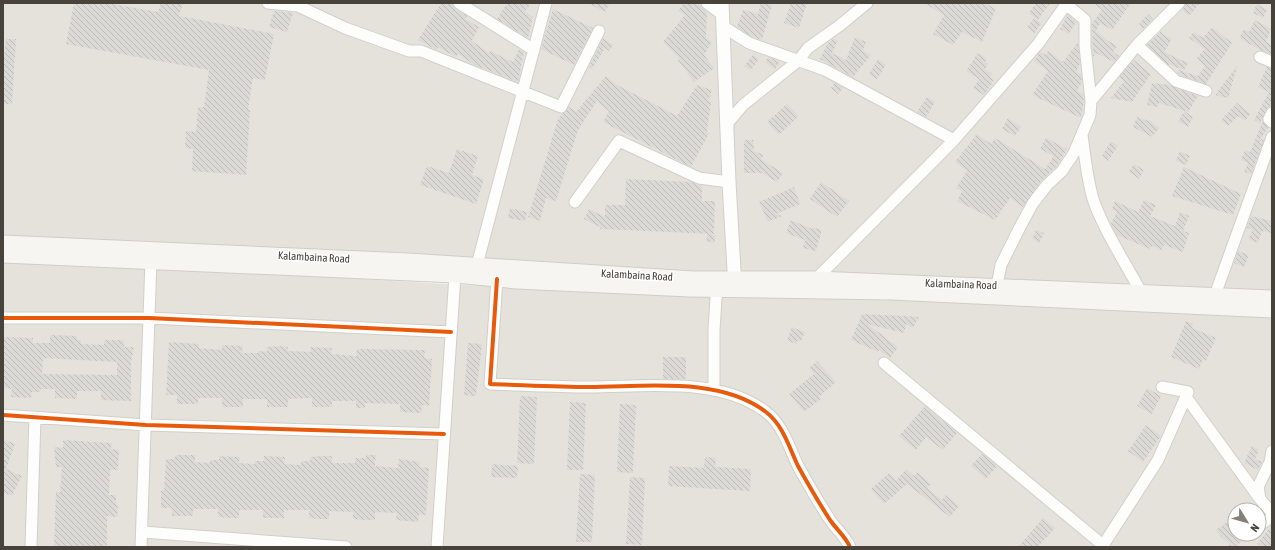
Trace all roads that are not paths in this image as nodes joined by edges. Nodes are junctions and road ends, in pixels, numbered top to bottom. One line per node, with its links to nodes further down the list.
1 (268, 3): 16 (street)
2 (459, 3): 11 (street)
3 (546, 3): 11 (street)
4 (707, 3): 8 (street)
5 (867, 3): 13 (street)
6 (1179, 3): 10 (street)
7 (1066, 4): 17 (street); 23 (street)
8 (723, 15): 13 (street); 20 (street)
9 (599, 31): 16 (street)
10 (1137, 45): 15 (street); 17 (street)
11 (534, 50): 16 (street)
12 (1260, 57): 14 (street)
13 (798, 61): 20 (street); 23 (street)
14 (1272, 62)
15 (1206, 91)
16 (523, 92): 29 (street)
17 (1091, 101): 21 (street)
18 (1272, 113): 19 (street)
19 (1272, 122)
20 (726, 125): 24 (street)
21 (1082, 135): 35 (street); 36 (street)
22 (1272, 137): 37 (street)
23 (954, 140): 31 (street)
24 (729, 182): 25 (street); 34 (street)
25 (575, 202)
26 (3, 242): 29 (main road, Kalambaina Road)
27 (3, 255): 28 (main road)
28 (151, 260): 30 (main road); 41 (street)
29 (477, 265): 33 (main road, Kalambaina Road)
30 (455, 275): 32 (main road); 42 (street)
31 (816, 278): 34 (main road, Kalambaina Road); 35 (main road, Kalambaina Road)
32 (497, 279): 33 (main road); 45 (street)
33 (717, 284): 34 (main road, Kalambaina Road); 45 (street)
34 (735, 284): 39 (main road)
35 (997, 285): 36 (main road, Kalambaina Road)
36 (1141, 292): 37 (main road, Kalambaina Road)
37 (1214, 295): 38 (main road, Kalambaina Road)
38 (1272, 298)
39 (1272, 310)
40 (3, 318): 41 (street)
41 (149, 318): 42 (street); 49 (street)
42 (451, 332): 50 (street)
43 (884, 363): 56 (street)
44 (1162, 387): 46 (street)
45 (714, 389): 61 (street)
46 (1186, 397): 52 (street); 56 (street)
47 (3, 415): 48 (street)
48 (34, 417): 49 (street); 57 (street)
49 (146, 426): 50 (street); 54 (street)
50 (444, 434): 60 (street)
51 (1272, 450): 52 (street)
52 (1260, 499): 53 (street)
53 (1272, 515)
54 (142, 532): 55 (street); 58 (street)
55 (262, 544): 59 (street)
56 (1103, 546)
57 (31, 547)
58 (141, 547)
59 (346, 547)
60 (437, 547)
61 (850, 547)

